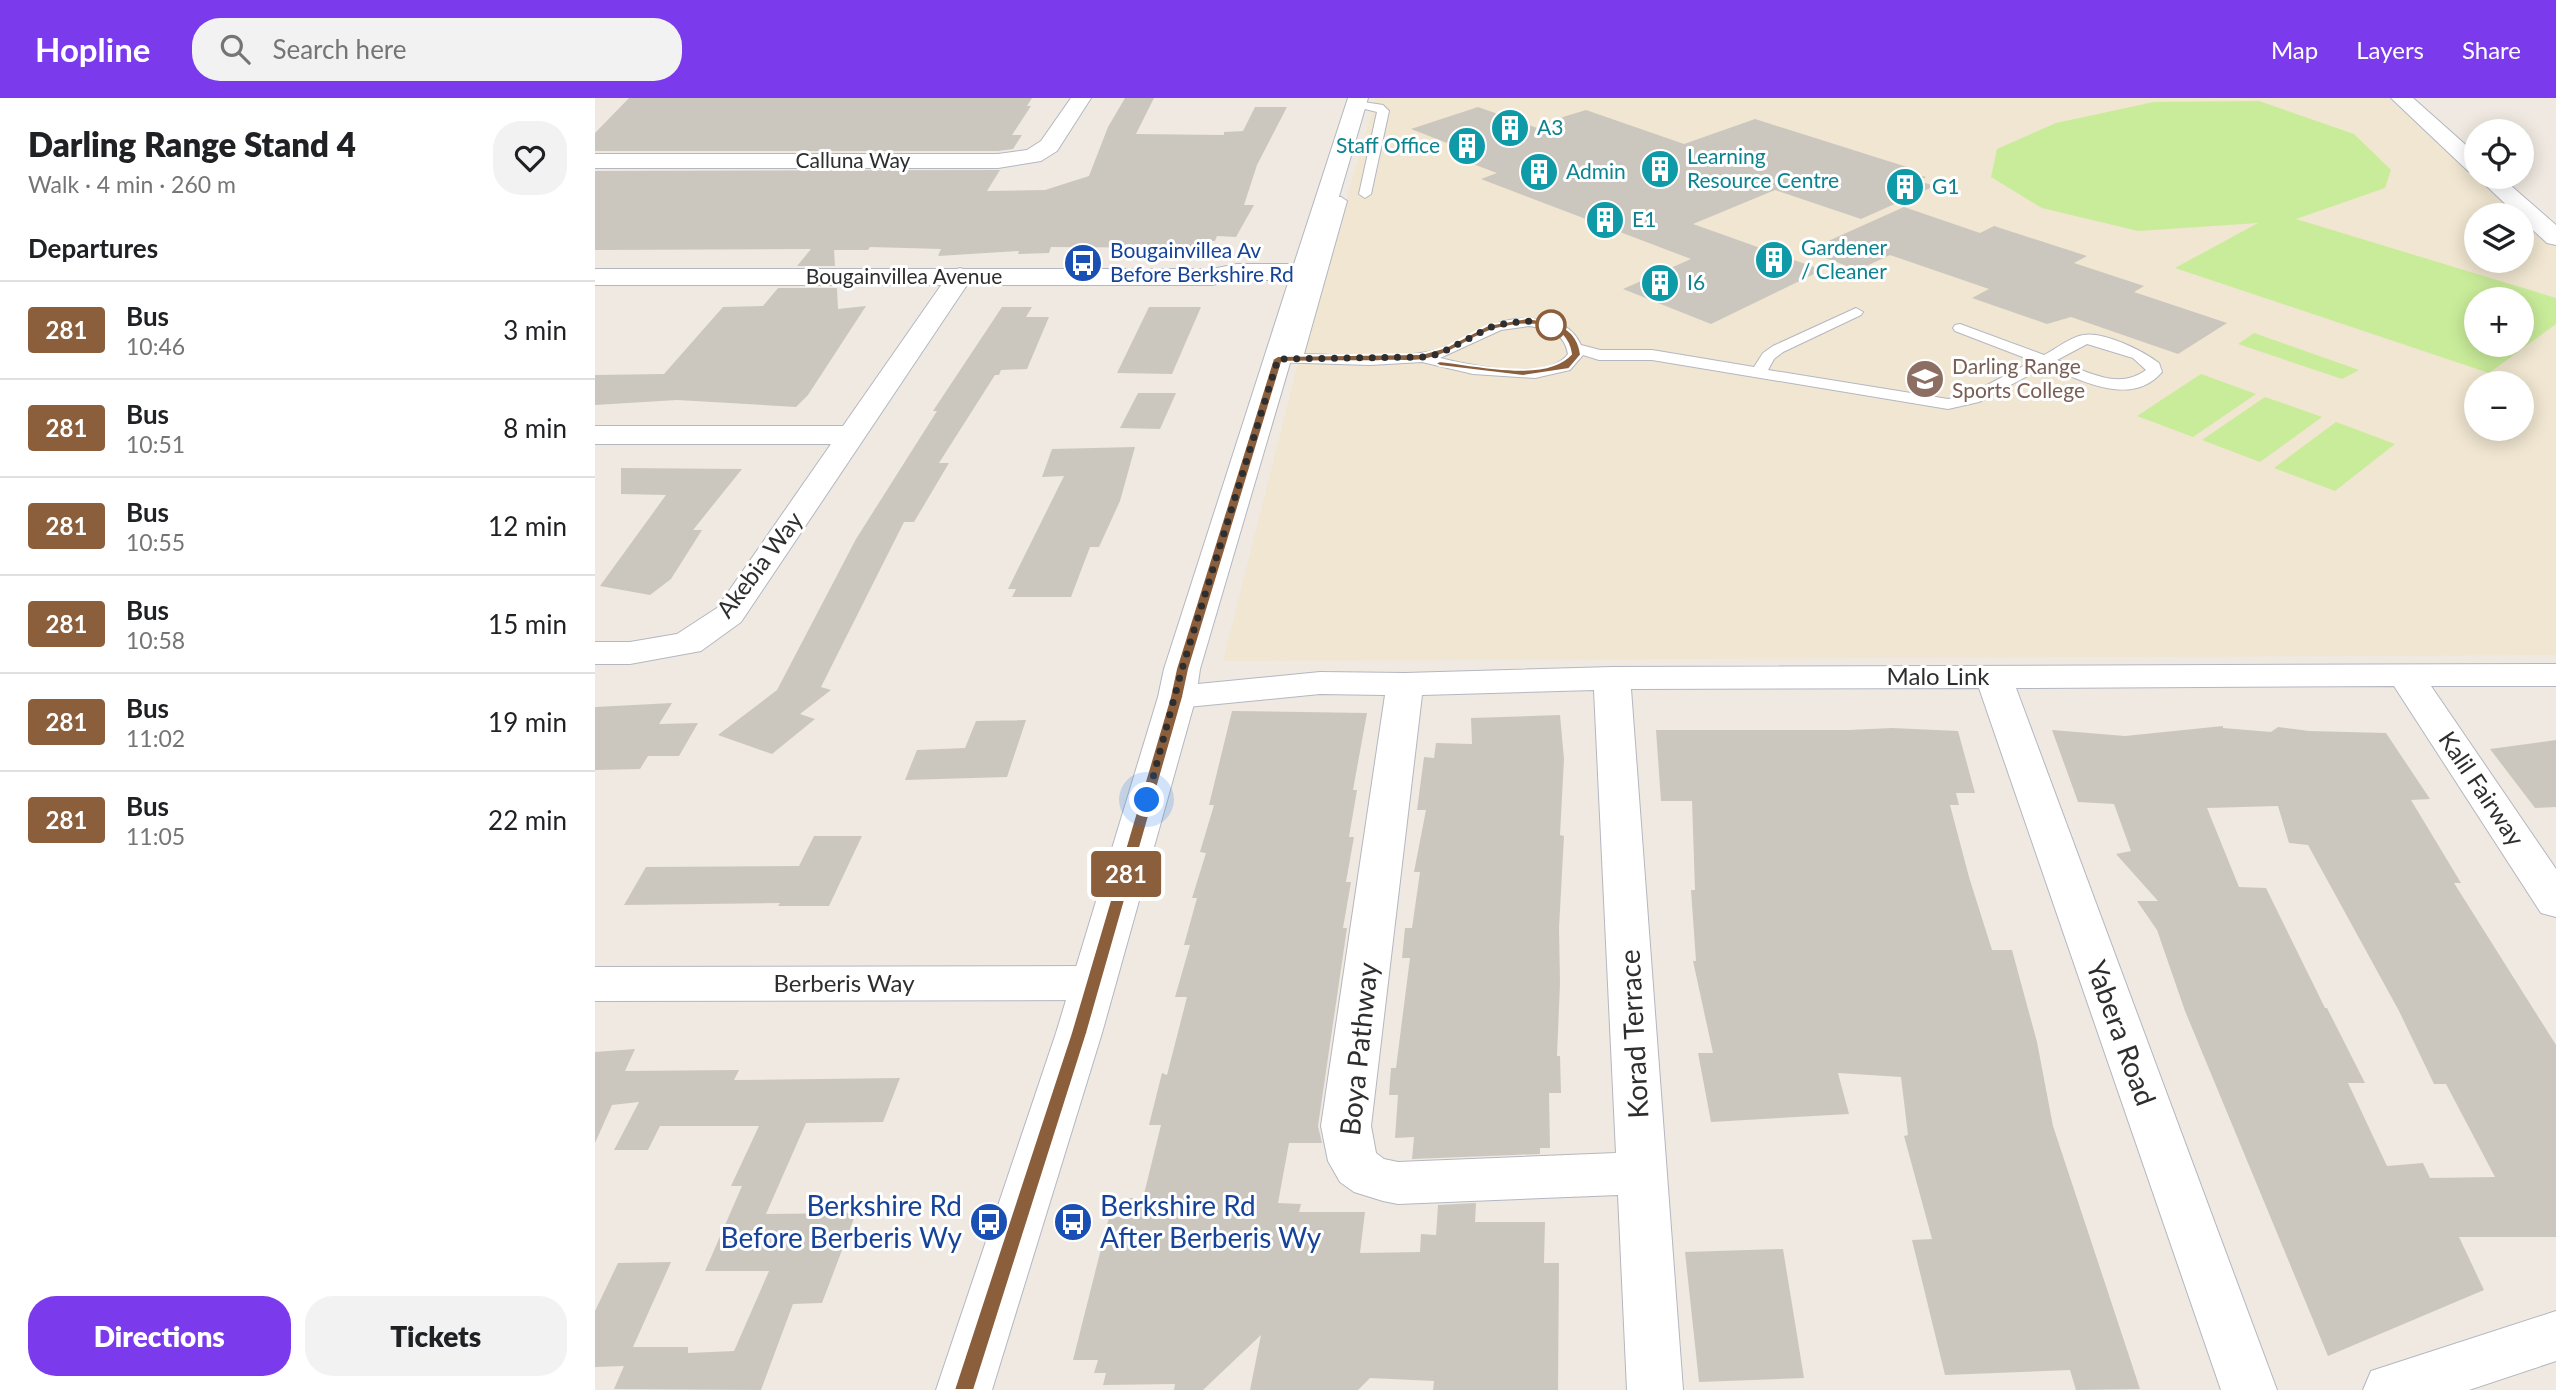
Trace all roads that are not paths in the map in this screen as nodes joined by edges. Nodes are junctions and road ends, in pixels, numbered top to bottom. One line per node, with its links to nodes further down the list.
1 (1081, 98): 5 (street, Calluna Way)
2 (2401, 98): 4 (street)
3 (1357, 101): 7 (lane); 8 (street)
4 (2464, 155)
5 (595, 161)
6 (2502, 189): 9 (street)
7 (1365, 194)
8 (1327, 201): 12 (street); 17 (lane)
9 (2555, 236)
10 (960, 276): 11 (street, Bougainvillea Avenue); 12 (street, Bougainvillea Avenue); 21 (street, Akebia Way)
11 (595, 277)
12 (1302, 277): 17 (street)
13 (1856, 312): 19 (lane)
14 (1960, 328): 18 (lane)
15 (1576, 348): 16 (lane); 16 (lane); 19 (lane)
16 (1422, 357): 17 (lane)
17 (1287, 359): 27 (street)
18 (2045, 360): 18 (lane); 19 (lane)
19 (1758, 373)
20 (595, 435): 21 (street)
21 (853, 435): 22 (street, Akebia Way)
22 (595, 653)
23 (2556, 675): 24 (street, Malo Link)
24 (2406, 676): 25 (street, Malo Link); 29 (street, Kalil Fairway)
25 (1993, 677): 26 (street, Malo Link); 36 (street, Yabera Road)
26 (1612, 678): 28 (street, Malo Link); 32 (street, Korad Terrace)
27 (1179, 683): 28 (street, Malo Link); 30 (street)
28 (1405, 684): 32 (street, Boya Pathway)
29 (2556, 902)
30 (1093, 983): 31 (street, Berberis Way); 34 (street)
31 (595, 984)
32 (1642, 1172): 35 (street, Korad Terrace)
33 (2556, 1336): 37 (street)
34 (964, 1390)
35 (1655, 1390)
36 (2249, 1390)
37 (2391, 1390)

